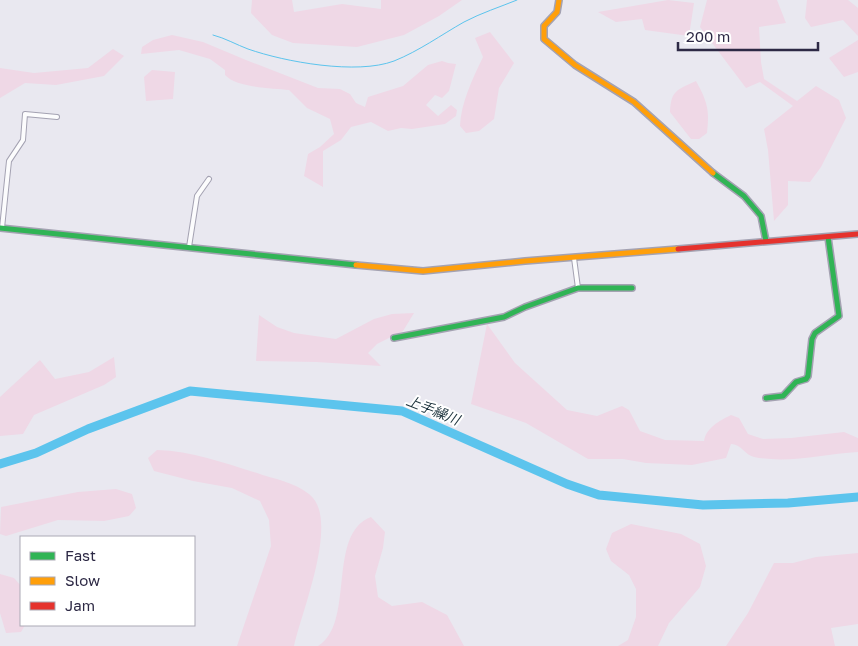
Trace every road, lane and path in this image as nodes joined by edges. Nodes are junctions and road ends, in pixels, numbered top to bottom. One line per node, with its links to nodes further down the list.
1 (559, 0): 7 (street)
2 (57, 117): 4 (street)
3 (209, 179): 8 (street)
4 (1, 228): 8 (street)
5 (858, 234): 6 (street)
6 (828, 237): 7 (street); 13 (street)
7 (766, 241): 9 (street)
8 (189, 247): 9 (street)
9 (574, 258): 10 (street)
10 (578, 288): 11 (street); 12 (street)
11 (632, 288)
12 (394, 338)
13 (766, 398)

